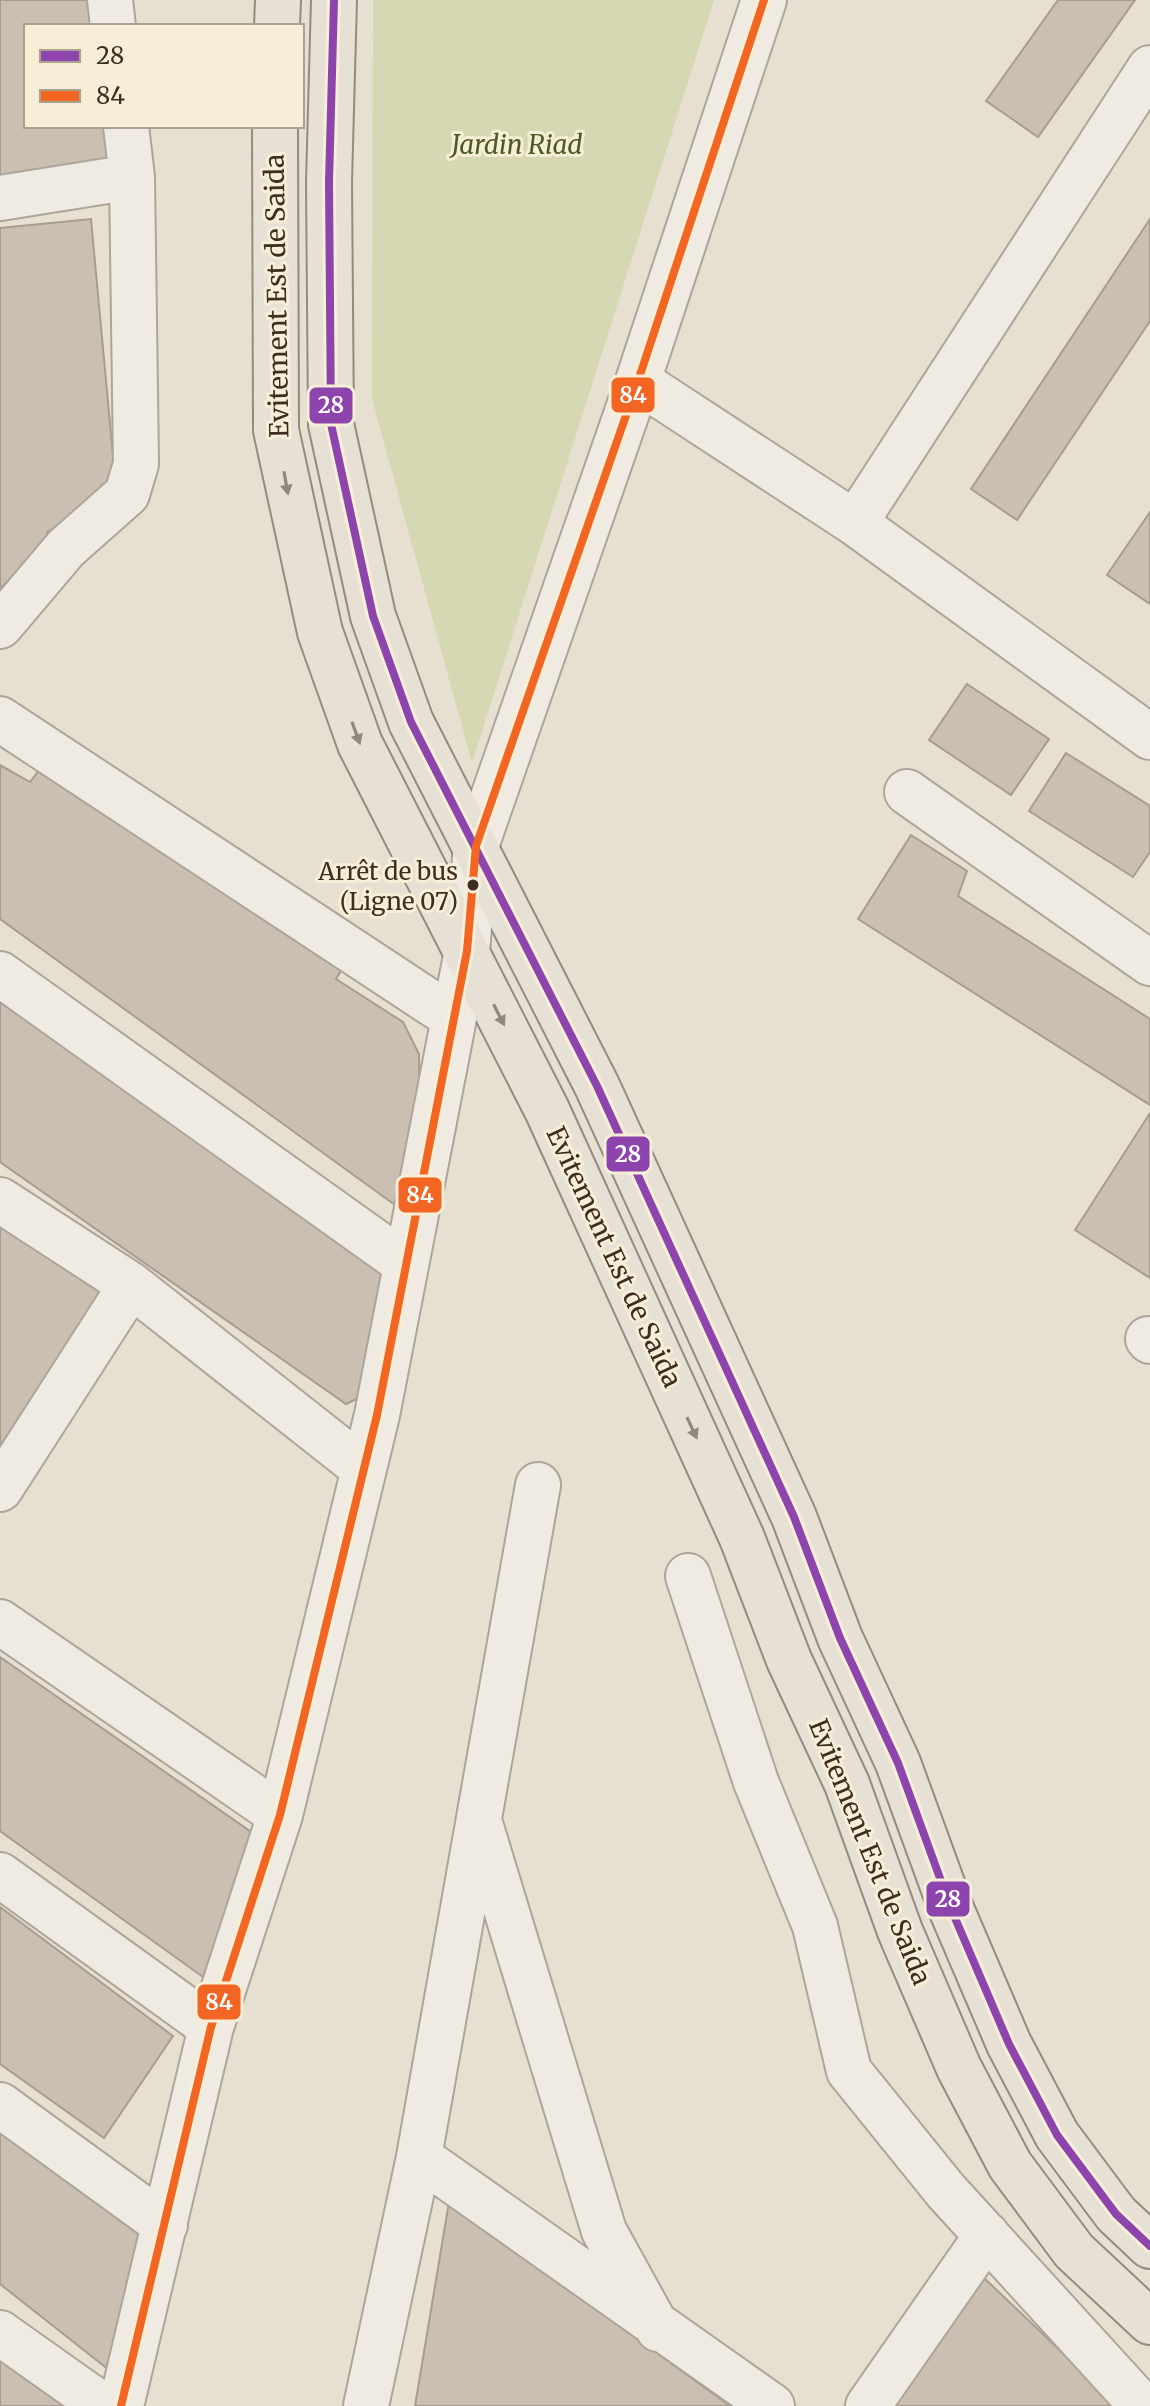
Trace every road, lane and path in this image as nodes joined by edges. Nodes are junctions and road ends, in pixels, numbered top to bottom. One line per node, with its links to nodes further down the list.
1 (110, 0): 5 (street)
2 (278, 0): 6 (main road)
3 (334, 0): 18 (main road)
4 (764, 0): 12 (street)
5 (113, 24)
6 (277, 24)
7 (1150, 68): 13 (street)
8 (126, 128): 10 (street)
9 (275, 128): 19 (main road, Evitement Est de Saida, one-way to 19)
10 (132, 177): 11 (street); 14 (street)
11 (0, 198)
12 (638, 381): 13 (street); 18 (street)
13 (855, 523): 16 (street)
14 (0, 626)
15 (0, 719): 22 (street)
16 (1150, 737)
17 (907, 792): 20 (street)
18 (476, 846): 19 (street); 39 (main road)
19 (467, 951): 22 (street); 40 (main road, Evitement Est de Saida, one-way to 40)
20 (1150, 963)
21 (0, 974): 24 (street)
22 (454, 1018): 24 (street)
23 (0, 1200): 25 (street)
24 (406, 1264): 26 (street)
25 (131, 1285): 26 (street); 28 (street)
26 (363, 1468): 31 (street)
27 (538, 1485): 32 (street)
28 (0, 1489)
29 (688, 1576): 38 (street)
30 (0, 1622): 31 (street)
31 (280, 1815): 34 (street)
32 (479, 1821): 36 (street); 41 (street)
33 (0, 1875): 34 (street)
34 (211, 2027): 37 (street)
35 (0, 2105): 37 (street)
36 (419, 2157): 41 (street); 45 (street)
37 (165, 2225): 44 (street)
38 (987, 2235): 47 (street); 48 (street)
39 (1150, 2246)
40 (1150, 2322)
41 (658, 2329): 46 (street)
42 (0, 2333): 43 (street)
43 (103, 2406)
44 (121, 2406)
45 (366, 2406)
46 (772, 2406)
47 (868, 2406)
48 (1142, 2406)

